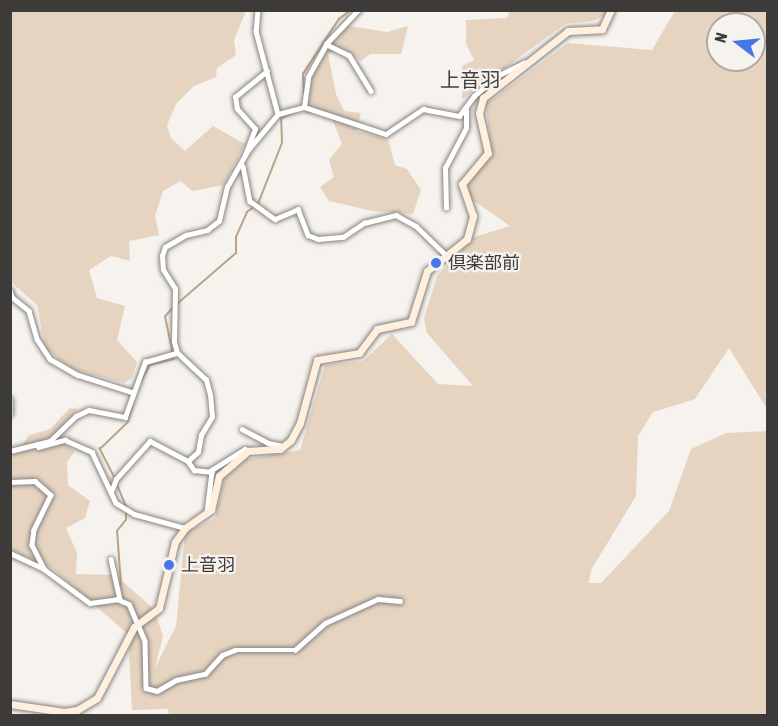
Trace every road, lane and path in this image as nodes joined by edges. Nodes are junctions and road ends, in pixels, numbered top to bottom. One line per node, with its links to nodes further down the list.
1 (258, 10): 8 (street)
2 (358, 10): 6 (street)
3 (604, 10): 5 (street)
4 (611, 10): 5 (main road)
5 (607, 20): 7 (main road)
6 (326, 44): 9 (street); 10 (street)
7 (533, 61): 11 (street); 16 (main road)
8 (267, 71): 12 (street); 13 (street)
9 (371, 91)
10 (304, 107): 11 (street); 12 (street)
11 (466, 110): 15 (street)
12 (278, 114): 13 (street)
13 (246, 158): 14 (street)
14 (243, 166): 16 (street); 18 (street)
15 (446, 208)
16 (446, 255): 24 (main road)
17 (10, 290): 19 (street)
18 (177, 353): 19 (street); 27 (street)
19 (132, 392): 23 (street)
20 (10, 399): 21 (street)
21 (10, 414)
22 (242, 429): 24 (street)
23 (31, 447): 25 (street); 30 (street)
24 (284, 447): 26 (main road)
25 (10, 451)
26 (248, 451): 28 (street); 31 (main road)
27 (188, 461): 28 (street); 30 (street)
28 (210, 471): 31 (street)
29 (10, 482): 35 (street)
30 (111, 492): 32 (street)
31 (207, 514): 32 (main road)
32 (184, 528): 38 (main road)
33 (10, 554): 35 (street)
34 (111, 559): 36 (street)
35 (44, 568): 36 (street)
36 (120, 600): 38 (street)
37 (400, 601): 38 (street)
38 (138, 622): 39 (main road)
39 (10, 704)

